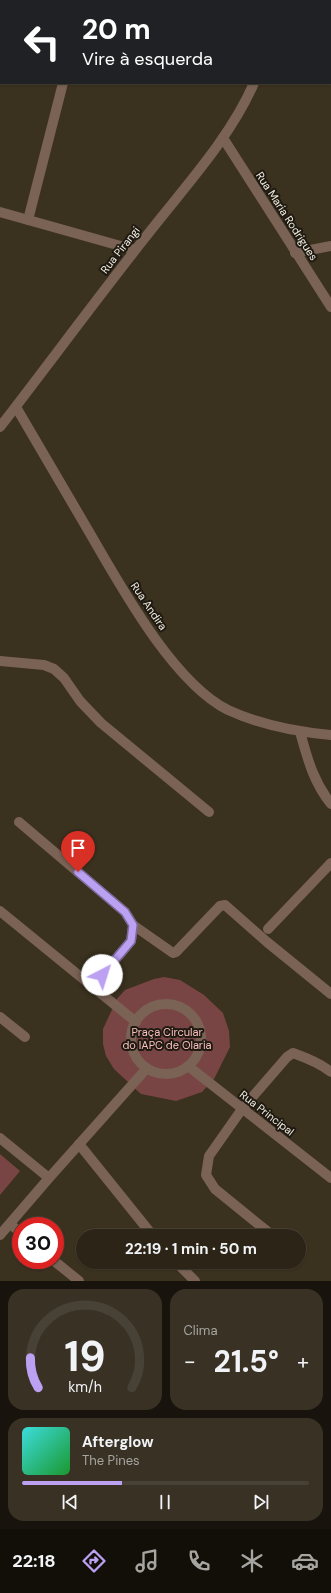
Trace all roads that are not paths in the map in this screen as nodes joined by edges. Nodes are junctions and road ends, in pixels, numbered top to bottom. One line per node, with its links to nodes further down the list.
1 (63, 84): 5 (street)
2 (254, 84): 3 (street, Rua Pirangi)
3 (223, 138): 7 (street, Rua Pirangi); 8 (street, Rua Maria Rodrigues)
4 (0, 212): 5 (street)
5 (28, 220): 7 (street)
6 (331, 246): 8 (street)
7 (135, 250): 10 (street, Rua Pirangi)
8 (295, 253): 9 (street, Rua Maria Rodrigues)
9 (331, 306)
10 (16, 407): 11 (street, Rua Pirangi); 13 (street, Rua Andira)
11 (0, 427)
12 (0, 661): 16 (street)
13 (300, 732): 14 (street, Rua Andira); 15 (street)
14 (331, 735)
15 (331, 804)
16 (209, 812)
17 (19, 822): 20 (street)
18 (331, 863): 21 (street)
19 (0, 911): 22 (street)
20 (133, 925): 22 (street); 23 (street)
21 (268, 929)
22 (92, 987): 25 (street)
23 (331, 994)
24 (0, 1017): 26 (street)
25 (136, 1022): 27 (street); 28 (street)
26 (25, 1037)
27 (188, 1066): 28 (street); 30 (street, Rua Principal)
28 (147, 1068): 32 (street)
29 (331, 1072): 30 (street)
30 (242, 1109): 34 (street, Rua Principal); 37 (street)
31 (0, 1138): 33 (street)
32 (79, 1144): 33 (street); 36 (street)
33 (49, 1178): 35 (street)
34 (331, 1178)
35 (10, 1224): 38 (street)
36 (147, 1229)
37 (264, 1229)
38 (0, 1235)
39 (64, 1268): 41 (street)
40 (183, 1269): 42 (street)
41 (79, 1281)
42 (195, 1281)

